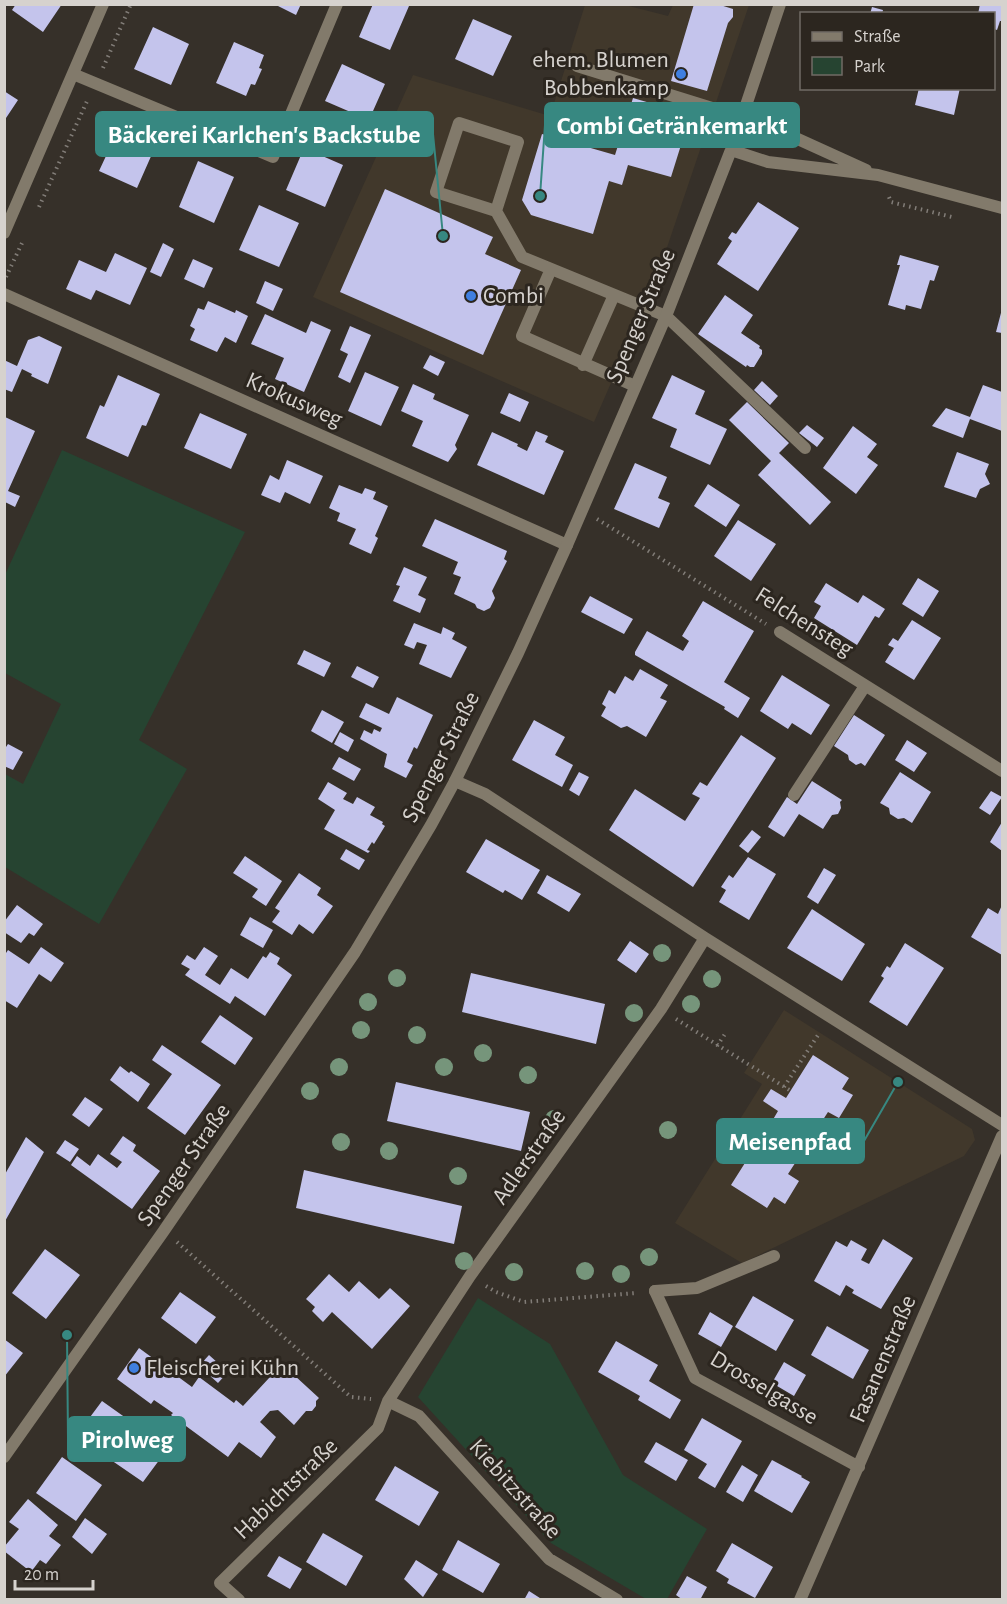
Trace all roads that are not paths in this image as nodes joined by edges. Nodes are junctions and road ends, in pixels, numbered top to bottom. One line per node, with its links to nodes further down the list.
1 (103, 4): 5 (street)
2 (337, 4): 5 (street)
3 (780, 4): 6 (street, Spenger Straße)
4 (577, 66): 6 (street)
5 (73, 74): 11 (street)
6 (741, 117): 7 (street, Spenger Straße); 8 (street)
7 (731, 150): 8 (street); 15 (street, Spenger Straße)
8 (878, 175): 9 (street)
9 (1002, 208)
10 (496, 211): 10 (street); 12 (street)
11 (4, 233)
12 (551, 269): 14 (street); 16 (street)
13 (4, 294): 19 (street, Krokusweg)
14 (614, 295): 15 (street); 16 (street)
15 (666, 316): 17 (street, Spenger Straße); 18 (street)
16 (583, 364): 17 (street)
17 (635, 386): 19 (street, Spenger Straße)
18 (805, 448)
19 (567, 545): 23 (street, Spenger Straße)
20 (780, 632): 21 (street, Felchensteg)
21 (866, 686): 22 (street, Felchensteg); 24 (street)
22 (1002, 771)
23 (455, 781): 25 (street); 30 (street, Spenger Straße)
24 (794, 795)
25 (705, 938): 26 (street); 29 (street, Adlerstraße)
26 (1002, 1125)
27 (1002, 1136): 31 (street, Fasanenstraße)
28 (774, 1256): 31 (street, Drosselgasse)
29 (388, 1401): 32 (street, Habichtstraße); 33 (street, Kiebitzstraße)
30 (4, 1456)
31 (859, 1467): 34 (street, Fasanenstraße)
32 (239, 1599)
33 (617, 1599)
34 (800, 1599)

